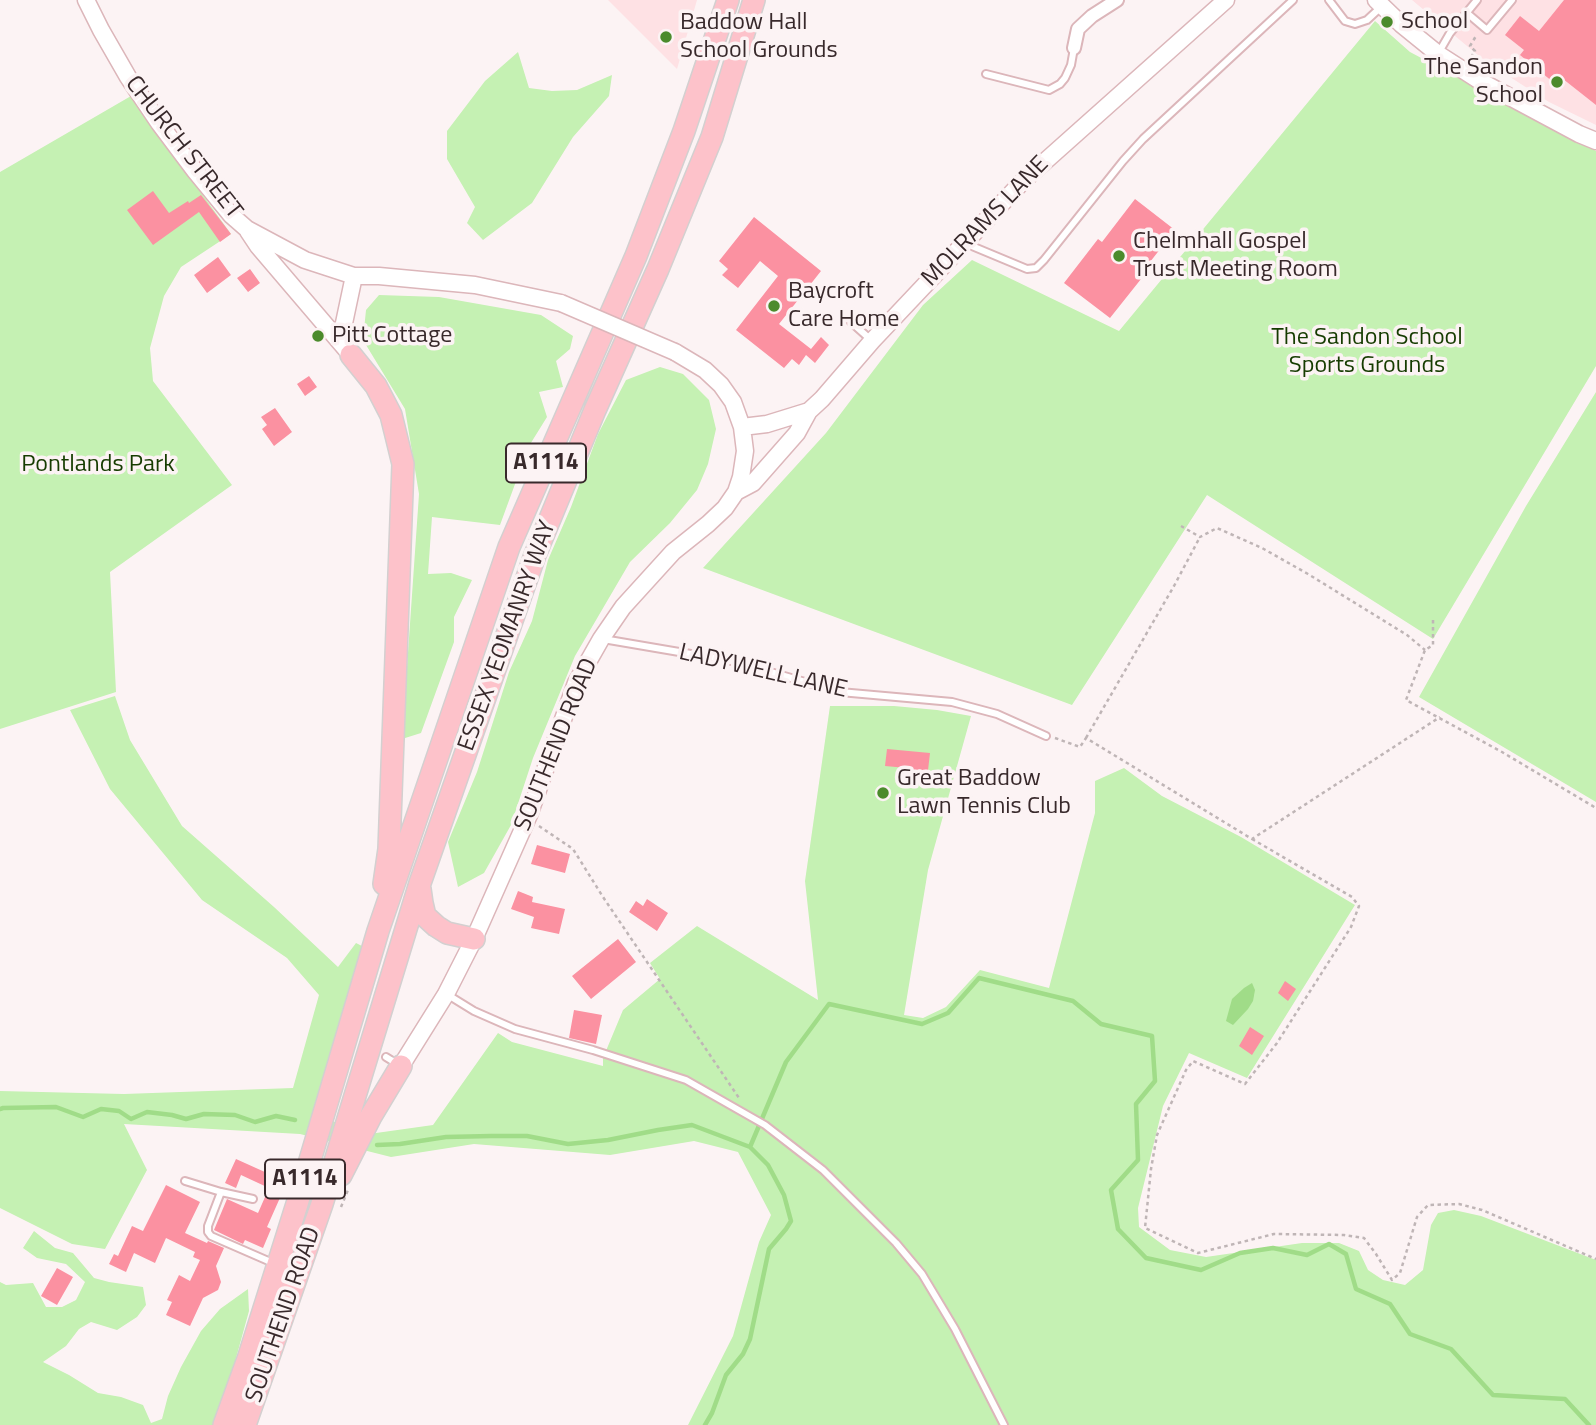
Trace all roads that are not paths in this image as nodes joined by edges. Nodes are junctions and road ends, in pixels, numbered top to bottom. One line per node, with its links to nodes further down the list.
1 (86, 0): 16 (street, CHURCH STREET)
2 (728, 0): 29 (main road, ESSEX YEOMANRY WAY / A1114)
3 (754, 0): 28 (main road, ESSEX YEOMANRY WAY / A1114)
4 (1117, 0): 12 (street)
5 (1293, 0): 17 (lane)
6 (1329, 0): 10 (lane)
7 (1477, 0): 11 (lane)
8 (1512, 0): 11 (lane)
9 (1217, 3): 17 (street, MOLRAMS LANE)
10 (1379, 3): 13 (street)
11 (1467, 13): 13 (lane)
12 (1074, 48): 14 (lane)
13 (1438, 54): 15 (street)
14 (986, 74)
15 (1596, 141)
16 (247, 229): 18 (street, CHURCH STREET); 22 (street)
17 (965, 243): 21 (street, MOLRAMS LANE)
18 (354, 276): 19 (street, CHURCH STREET); 22 (street)
19 (561, 303): 24 (street, SOUTHEND ROAD, bridge)
20 (851, 322): 21 (lane)
21 (872, 341): 23 (street, MOLRAMS LANE)
22 (345, 349): 29 (main road)
23 (809, 411): 24 (street, MOLRAMS LANE); 25 (street)
24 (742, 427): 25 (street, SOUTHEND ROAD)
25 (736, 492): 26 (street, SOUTHEND ROAD)
26 (601, 639): 27 (lane, LADYWELL LANE); 30 (street, SOUTHEND ROAD)
27 (1046, 736)
28 (420, 883): 30 (main road); 36 (main road, ESSEX YEOMANRY WAY / A1114)
29 (378, 931): 37 (main road, SOUTHEND ROAD / A1114)
30 (474, 939): 31 (street, SOUTHEND ROAD)
31 (446, 994): 32 (street, SOUTHEND ROAD); 40 (lane)
32 (393, 1061): 36 (main road)
33 (185, 1181): 34 (lane)
34 (221, 1192): 35 (lane); 37 (lane)
35 (253, 1199)
36 (331, 1208): 39 (main road, SOUTHEND ROAD / A1114)
37 (278, 1265): 38 (main road, SOUTHEND ROAD / A1114)
38 (224, 1425)
39 (245, 1425)
40 (1004, 1425)

